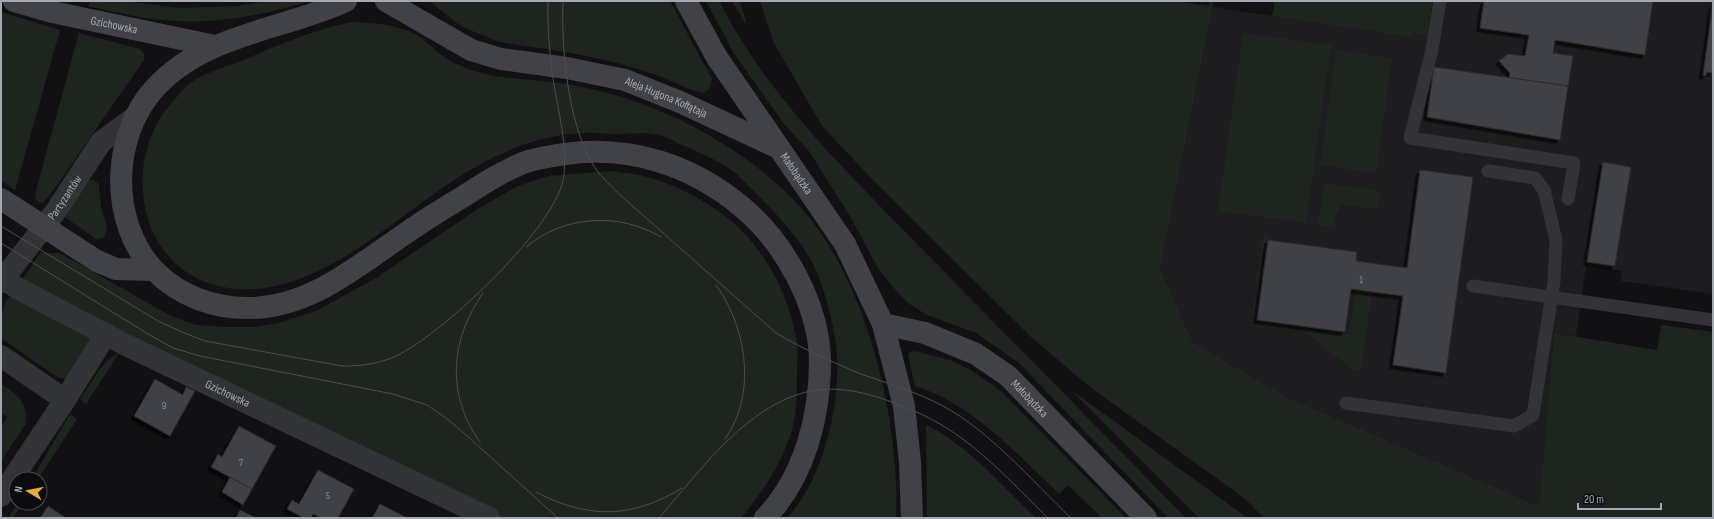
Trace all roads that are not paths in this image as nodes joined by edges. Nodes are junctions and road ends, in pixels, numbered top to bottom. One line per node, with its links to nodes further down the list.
1 (346, 1): 6 (main road)
2 (386, 1): 8 (main road, Aleja Hugona Kołłątaja)
3 (686, 1): 8 (main road)
4 (1440, 1): 11 (lane)
5 (26, 3): 6 (main road, Gzichowska)
6 (215, 46): 7 (main road)
7 (134, 118): 12 (street, Partyzantów); 13 (main road)
8 (780, 148): 18 (main road, Małobądzka)
9 (1488, 171): 16 (lane)
10 (1, 199): 12 (main road)
11 (1568, 199)
12 (44, 226): 13 (main road); 14 (street, Partyzantów)
13 (154, 270): 25 (main road)
14 (2, 279): 19 (street, Gzichowska)
15 (1473, 286): 16 (lane)
16 (1552, 297): 17 (lane); 22 (lane)
17 (1713, 320)
18 (883, 324): 26 (main road, Małobądzka); 27 (main road, Małobądzka)
19 (106, 334): 21 (street); 24 (street, Gzichowska)
20 (1, 356): 21 (street)
21 (65, 400): 23 (street)
22 (1346, 403)
23 (1, 496)
24 (490, 518)
25 (765, 518)
26 (912, 518)
27 (1146, 518)

